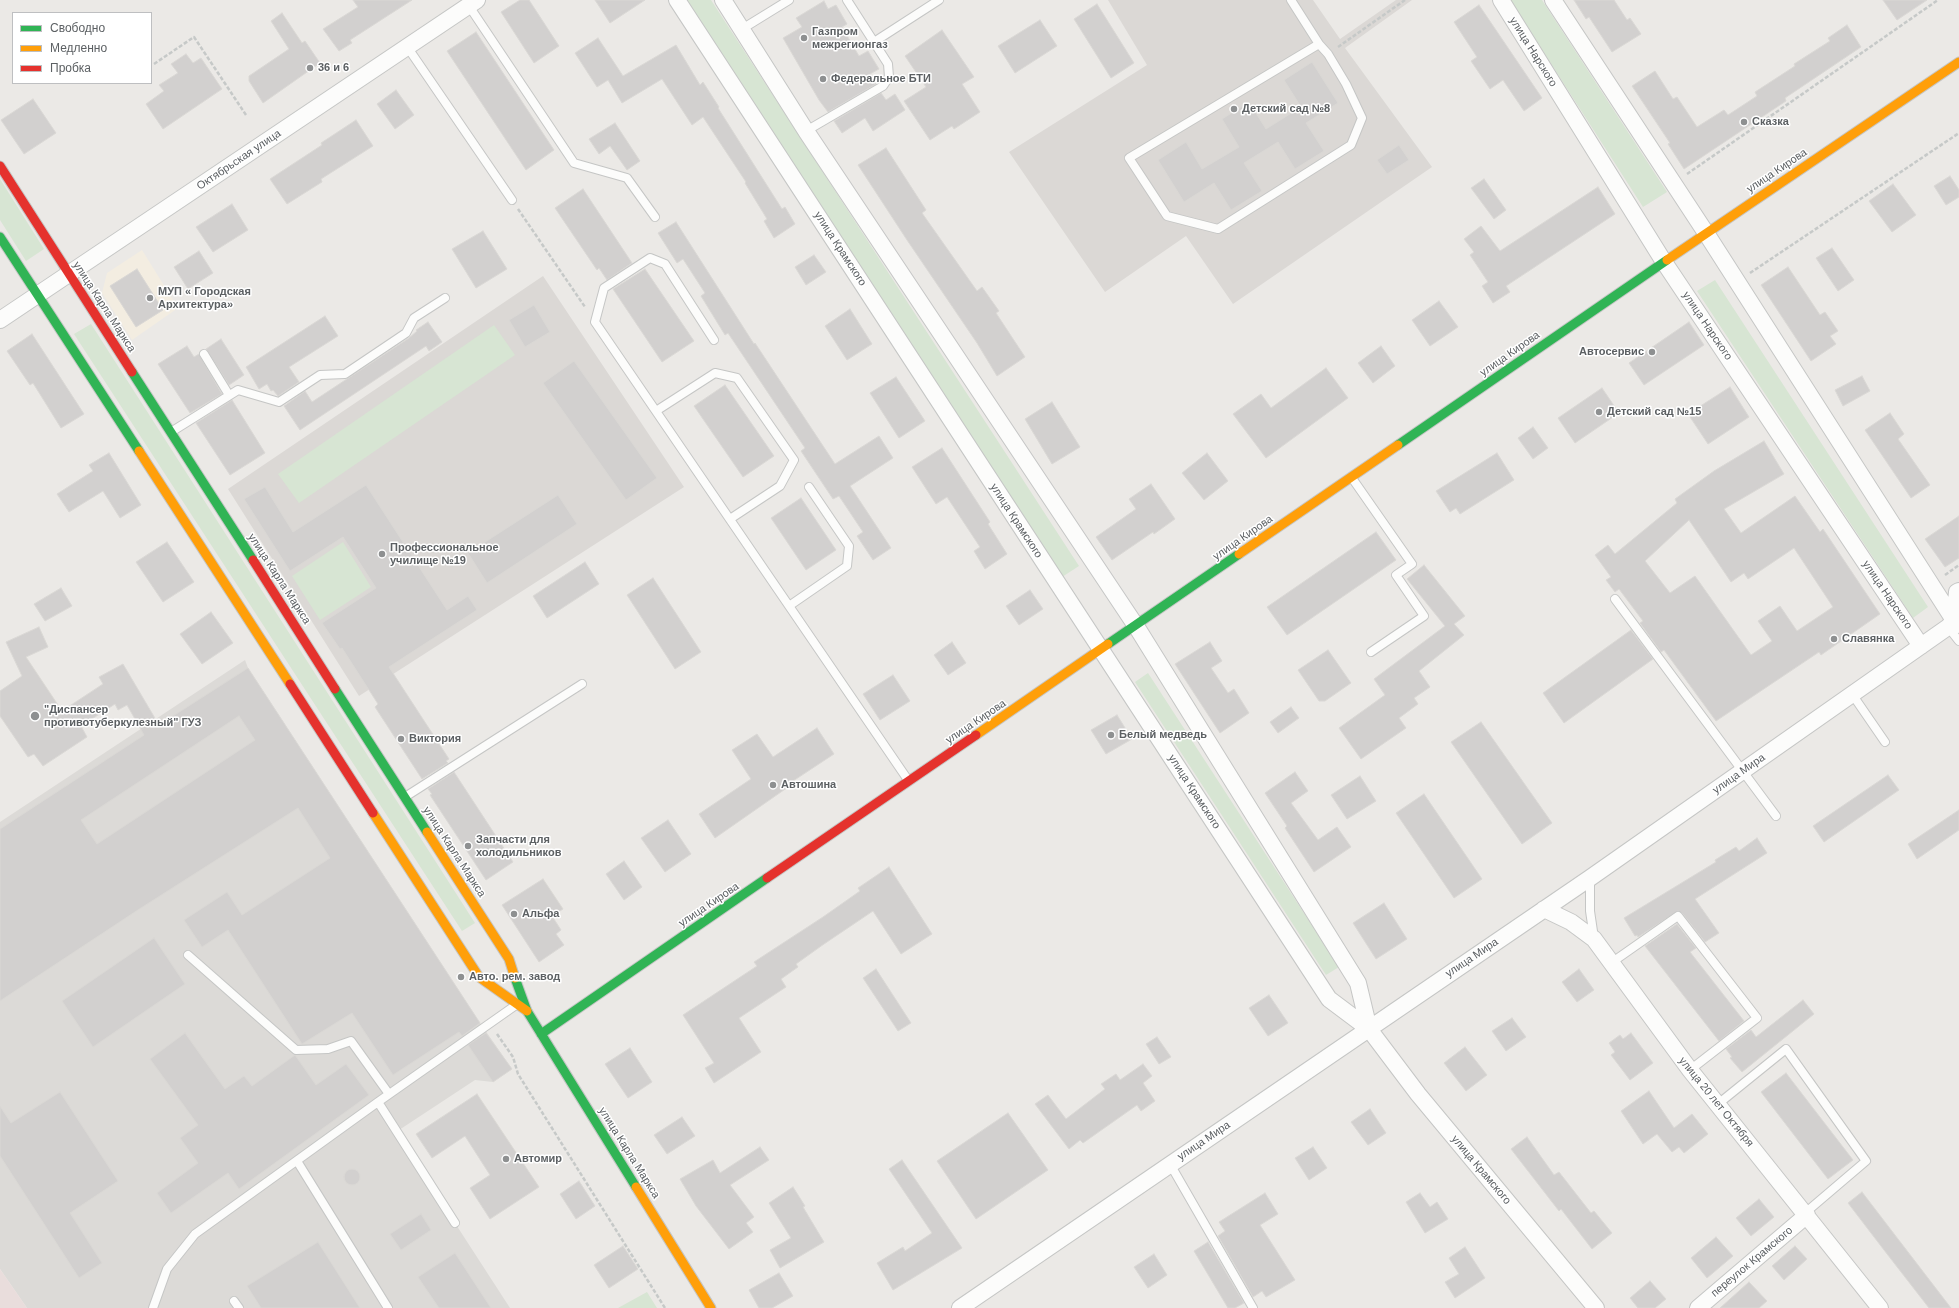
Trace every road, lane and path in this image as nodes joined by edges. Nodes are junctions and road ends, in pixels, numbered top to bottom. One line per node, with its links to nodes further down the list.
1 (677, 0): 52 (street, улица Крамского)
2 (723, 0): 12 (street, улица Крамского)
3 (789, 0): 12 (lane)
4 (847, 0): 13 (lane)
5 (939, 0): 13 (lane)
6 (1291, 0): 14 (lane)
7 (1405, 0): 16 (path)
8 (1501, 0): 28 (street, улица Нарского)
9 (1553, 0): 26 (street)
10 (1938, 0): 23 (path)
11 (473, 3): 15 (street, Октябрьская улица); 25 (lane)
12 (742, 29): 20 (street, улица Крамского)
13 (874, 42): 20 (lane)
14 (1319, 44): 16 (lane); 16 (lane)
15 (408, 48): 24 (lane); 29 (street, Октябрьская улица)
16 (1328, 54)
17 (1959, 62): 26 (main road, улица Кирова)
18 (154, 64): 19 (path)
19 (246, 115)
20 (806, 131): 49 (street, улица Крамского)
21 (1959, 133): 30 (path)
22 (0, 166): 29 (main road, улица Карла Маркса)
23 (1683, 177)
24 (512, 200): 34 (path)
25 (655, 216)
26 (1706, 233): 28 (main road, улица Кирова); 48 (street)
27 (0, 237): 31 (main road, улица Карла Маркса)
28 (1664, 262): 40 (main road, улица Кирова); 51 (street, улица Нарского)
29 (68, 274): 31 (street, Октябрьская улица); 39 (main road, улица Карла Маркса)
30 (1749, 274)
31 (38, 295): 33 (street, Октябрьская улица); 66 (main road, улица Карла Маркса)
32 (445, 298): 37 (lane)
33 (0, 320)
34 (595, 322): 35 (lane); 38 (lane)
35 (714, 340)
36 (204, 354): 37 (lane)
37 (230, 395): 39 (lane)
38 (656, 411): 42 (lane); 42 (lane)
39 (170, 432): 59 (main road, улица Карла Маркса)
40 (1352, 477): 49 (main road, улица Кирова); 53 (lane)
41 (809, 487): 47 (lane)
42 (730, 519): 47 (lane)
43 (1959, 565): 44 (path)
44 (1944, 575)
45 (1959, 591): 48 (street)
46 (1615, 599): 57 (lane)
47 (789, 606): 58 (lane)
48 (1954, 625): 50 (lane); 51 (street, улица Мира)
49 (1136, 626): 52 (main road, улица Кирова); 68 (street, улица Крамского)
50 (1959, 641)
51 (1921, 646): 55 (street, улица Мира)
52 (1101, 650): 58 (main road, улица Кирова); 68 (street, улица Крамского)
53 (1371, 652)
54 (582, 684): 59 (lane)
55 (1852, 694): 56 (lane); 57 (street, улица Мира)
56 (1885, 742)
57 (1742, 771): 60 (lane); 61 (street, улица Мира)
58 (909, 782): 70 (main road, улица Кирова)
59 (405, 797): 67 (main road, улица Карла Маркса)
60 (1776, 816)
61 (1590, 878): 62 (street, улица Мира); 63 (lane)
62 (1544, 910): 63 (street, улица 20 лет Октября); 68 (street, улица Мира)
63 (1594, 938): 65 (street, улица 20 лет Октября)
64 (188, 955): 72 (lane)
65 (1611, 964): 71 (street, улица 20 лет Октября); 71 (lane)
66 (517, 1004): 67 (main road, улица Карла Маркса); 72 (lane)
67 (527, 1011): 70 (main road, улица Карла Маркса)
68 (1369, 1029): 76 (street, улица Мира); 87 (street, улица Крамского)
69 (495, 1030): 83 (path)
70 (541, 1034): 84 (main road, улица Карла Маркса)
71 (1690, 1070): 74 (street, улица 20 лет Октября)
72 (389, 1094): 73 (lane)
73 (378, 1102): 75 (lane); 78 (lane)
74 (1718, 1104): 77 (street, улица 20 лет Октября); 77 (lane)
75 (297, 1161): 80 (lane); 82 (lane)
76 (1170, 1164): 85 (street, улица Мира); 86 (lane)
77 (1806, 1214): 88 (street, переулок Крамского); 89 (street, улица 20 лет Октября)
78 (455, 1223)
79 (234, 1301): 81 (lane)
80 (153, 1308)
81 (239, 1308)
82 (388, 1308)
83 (665, 1308)
84 (711, 1308)
85 (960, 1308)
86 (1254, 1308)
87 (1596, 1308)
88 (1698, 1308)
89 (1880, 1308)

